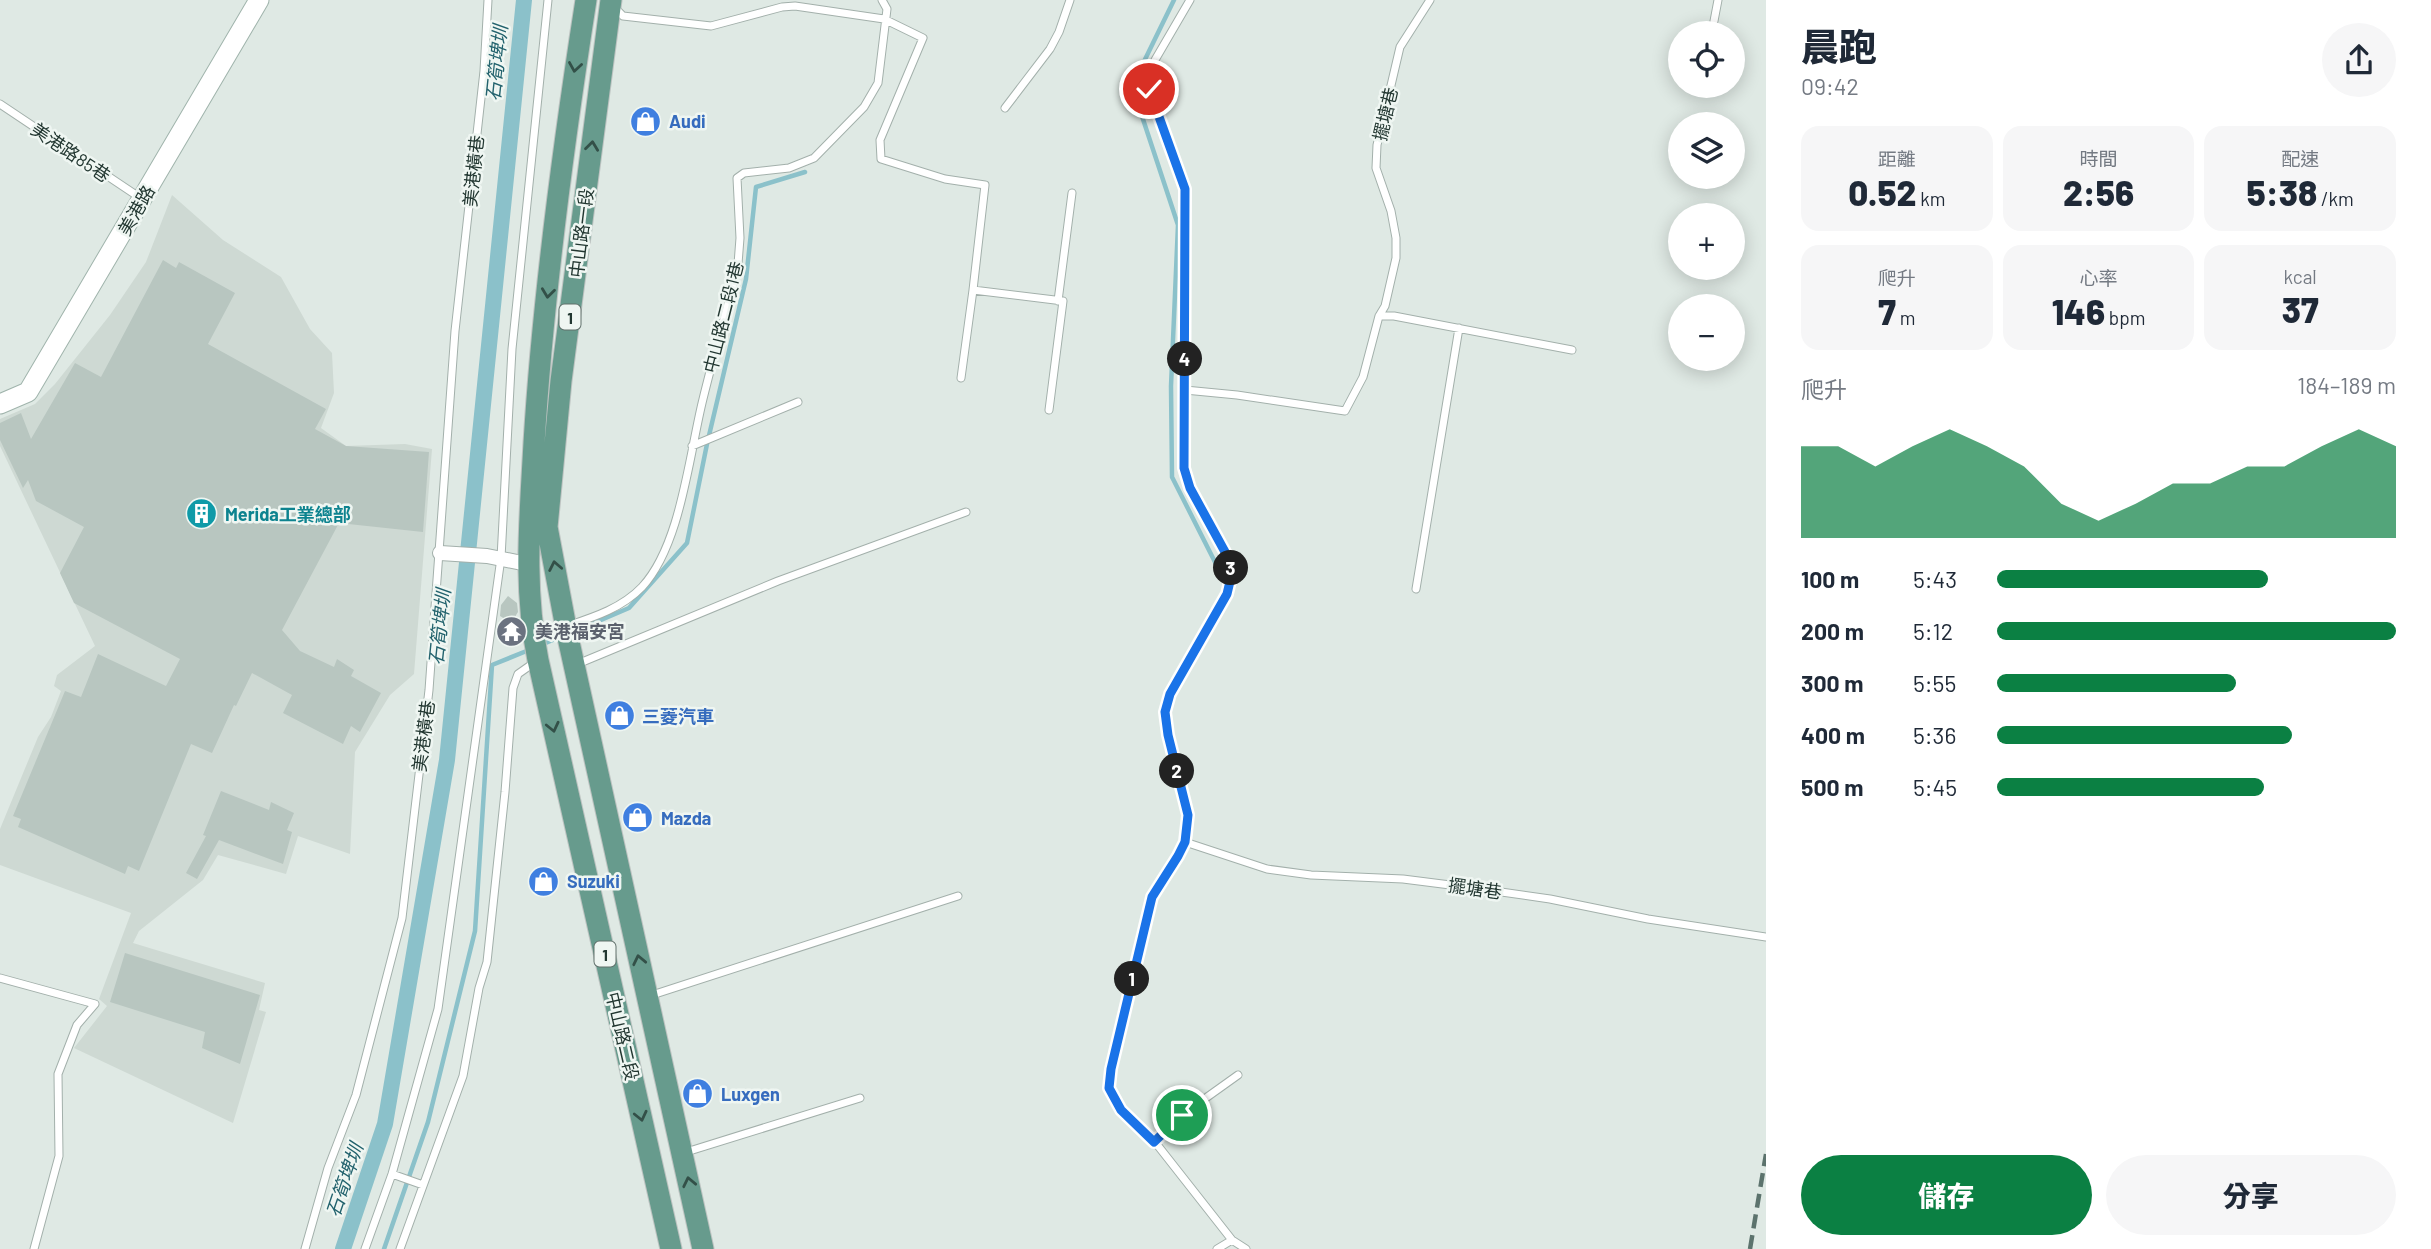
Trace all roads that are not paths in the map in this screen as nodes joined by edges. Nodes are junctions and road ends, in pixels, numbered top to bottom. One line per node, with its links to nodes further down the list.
1 (259, 0): 16 (street, 美港路)
2 (488, 0): 29 (lane, 美港橫巷)
3 (548, 0): 30 (lane)
4 (586, 0): 31 (main road, 中山路一段 / 1, one-way to 31)
5 (882, 0): 11 (lane)
6 (1070, 0): 14 (lane)
7 (1190, 0): 23 (lane)
8 (1430, 0): 19 (lane, 擺塘巷)
9 (1718, 0): 12 (lane)
10 (610, 1): 11 (lane); 33 (main road, 中山路一段 / 1, one-way to 10)
11 (884, 19): 17 (lane); 27 (lane, 中山路二段1巷)
12 (1714, 20)
13 (0, 104): 16 (lane, 美港路85巷)
14 (1005, 108)
15 (1072, 193): 18 (lane)
16 (143, 200): 25 (street, 美港路)
17 (973, 290): 18 (lane); 22 (lane)
18 (1058, 301): 26 (lane)
19 (1379, 316): 20 (lane); 23 (lane, 擺塘巷)
20 (1459, 328): 21 (lane); 32 (lane)
21 (1572, 350)
22 (961, 378)
23 (1185, 390): 36 (lane)
24 (798, 402): 27 (lane)
25 (0, 404)
26 (1049, 410)
27 (692, 446): 33 (lane, 中山路二段1巷)
28 (966, 512): 35 (lane)
29 (440, 553): 30 (street); 49 (lane, 美港橫巷)
30 (494, 557): 31 (street); 45 (lane)
31 (527, 564): 34 (main road, 中山路一段 / 1)
32 (1416, 589)
33 (566, 630): 35 (main road, 1)
34 (538, 660): 46 (lane); 52 (main road, 中山路二段 / 1, one-way to 52)
35 (575, 665): 40 (main road, 中山路二段 / 1, one-way to 35)
36 (1185, 842): 38 (lane, 擺塘巷); 43 (lane)
37 (958, 896): 40 (lane)
38 (1766, 937)
39 (0, 978): 48 (lane)
40 (647, 997): 44 (main road, 中山路二段 / 1)
41 (1238, 1075): 43 (lane)
42 (860, 1098): 44 (lane)
43 (1154, 1142): 47 (lane)
44 (684, 1153): 53 (main road, 中山路二段 / 1, one-way to 44)
45 (392, 1174): 46 (lane); 50 (lane)
46 (423, 1185): 51 (lane)
47 (1231, 1240): 54 (lane); 55 (lane)
48 (34, 1249)
49 (305, 1249)
50 (365, 1249)
51 (400, 1249)
52 (671, 1249)
53 (703, 1249)
54 (1217, 1249)
55 (1246, 1249)

